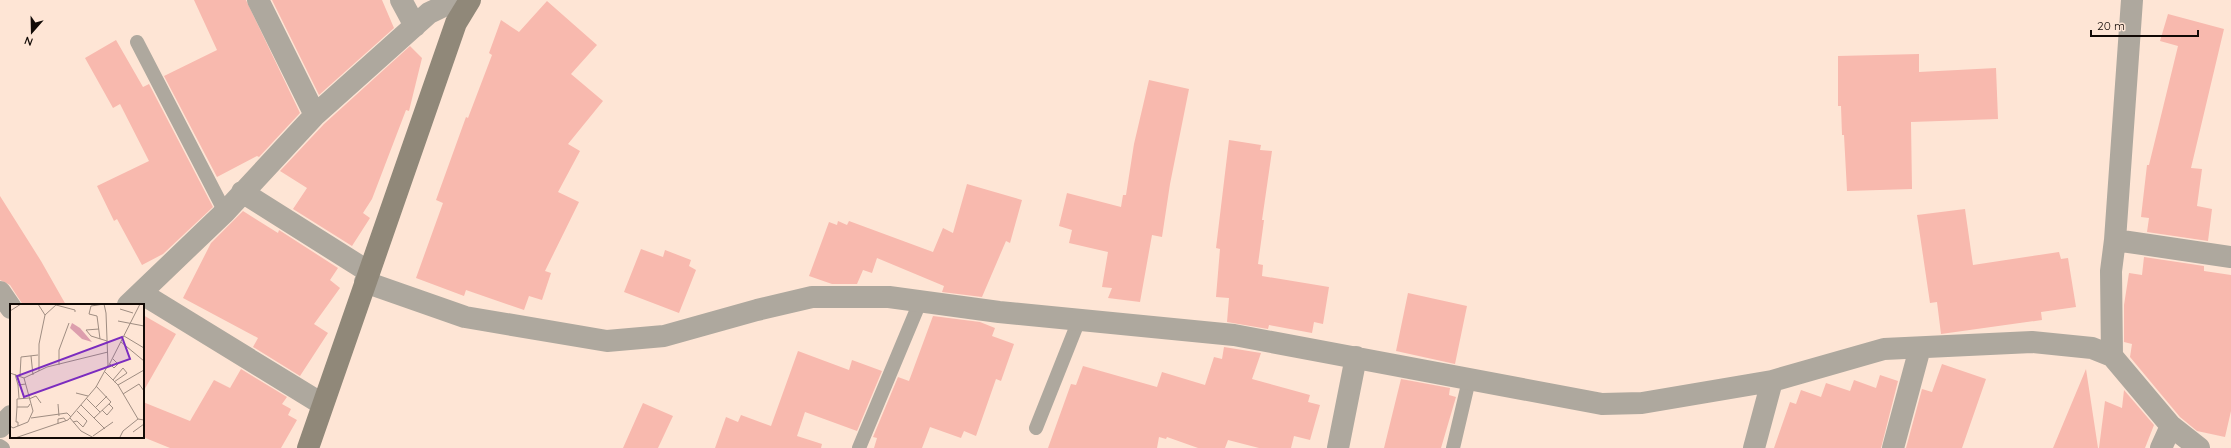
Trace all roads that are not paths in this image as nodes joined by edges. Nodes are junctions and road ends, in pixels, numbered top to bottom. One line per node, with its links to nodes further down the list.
1 (258, 0): 8 (street)
2 (401, 0): 6 (street)
3 (456, 0): 6 (street)
4 (470, 0): 13 (street)
5 (2132, 0): 11 (street)
6 (415, 26): 8 (street)
7 (137, 42): 10 (lane)
8 (315, 115): 9 (street)
9 (242, 192): 10 (street); 13 (street)
10 (225, 212): 15 (street)
11 (2115, 240): 12 (street); 22 (street)
12 (2231, 257)
13 (367, 277): 16 (street); 26 (street)
14 (0, 292): 19 (street)
15 (134, 299): 17 (street)
16 (920, 302): 20 (street); 34 (lane)
17 (143, 304)
18 (144, 305): 26 (street)
19 (10, 307)
20 (1079, 320): 23 (street); 30 (lane)
21 (1920, 348): 22 (street); 25 (street); 38 (street)
22 (2112, 356): 28 (street)
23 (1356, 357): 24 (street); 35 (street)
24 (1469, 380): 25 (street); 36 (lane)
25 (1772, 381): 37 (street)
26 (322, 404): 33 (street)
27 (10, 417): 29 (street)
28 (2171, 426): 39 (street); 40 (street)
29 (0, 427)
30 (1036, 428)
31 (0, 446): 32 (lane)
32 (3, 448)
33 (308, 448)
34 (858, 448)
35 (1338, 448)
36 (1453, 448)
37 (1754, 448)
38 (1893, 448)
39 (2161, 448)
40 (2199, 448)

